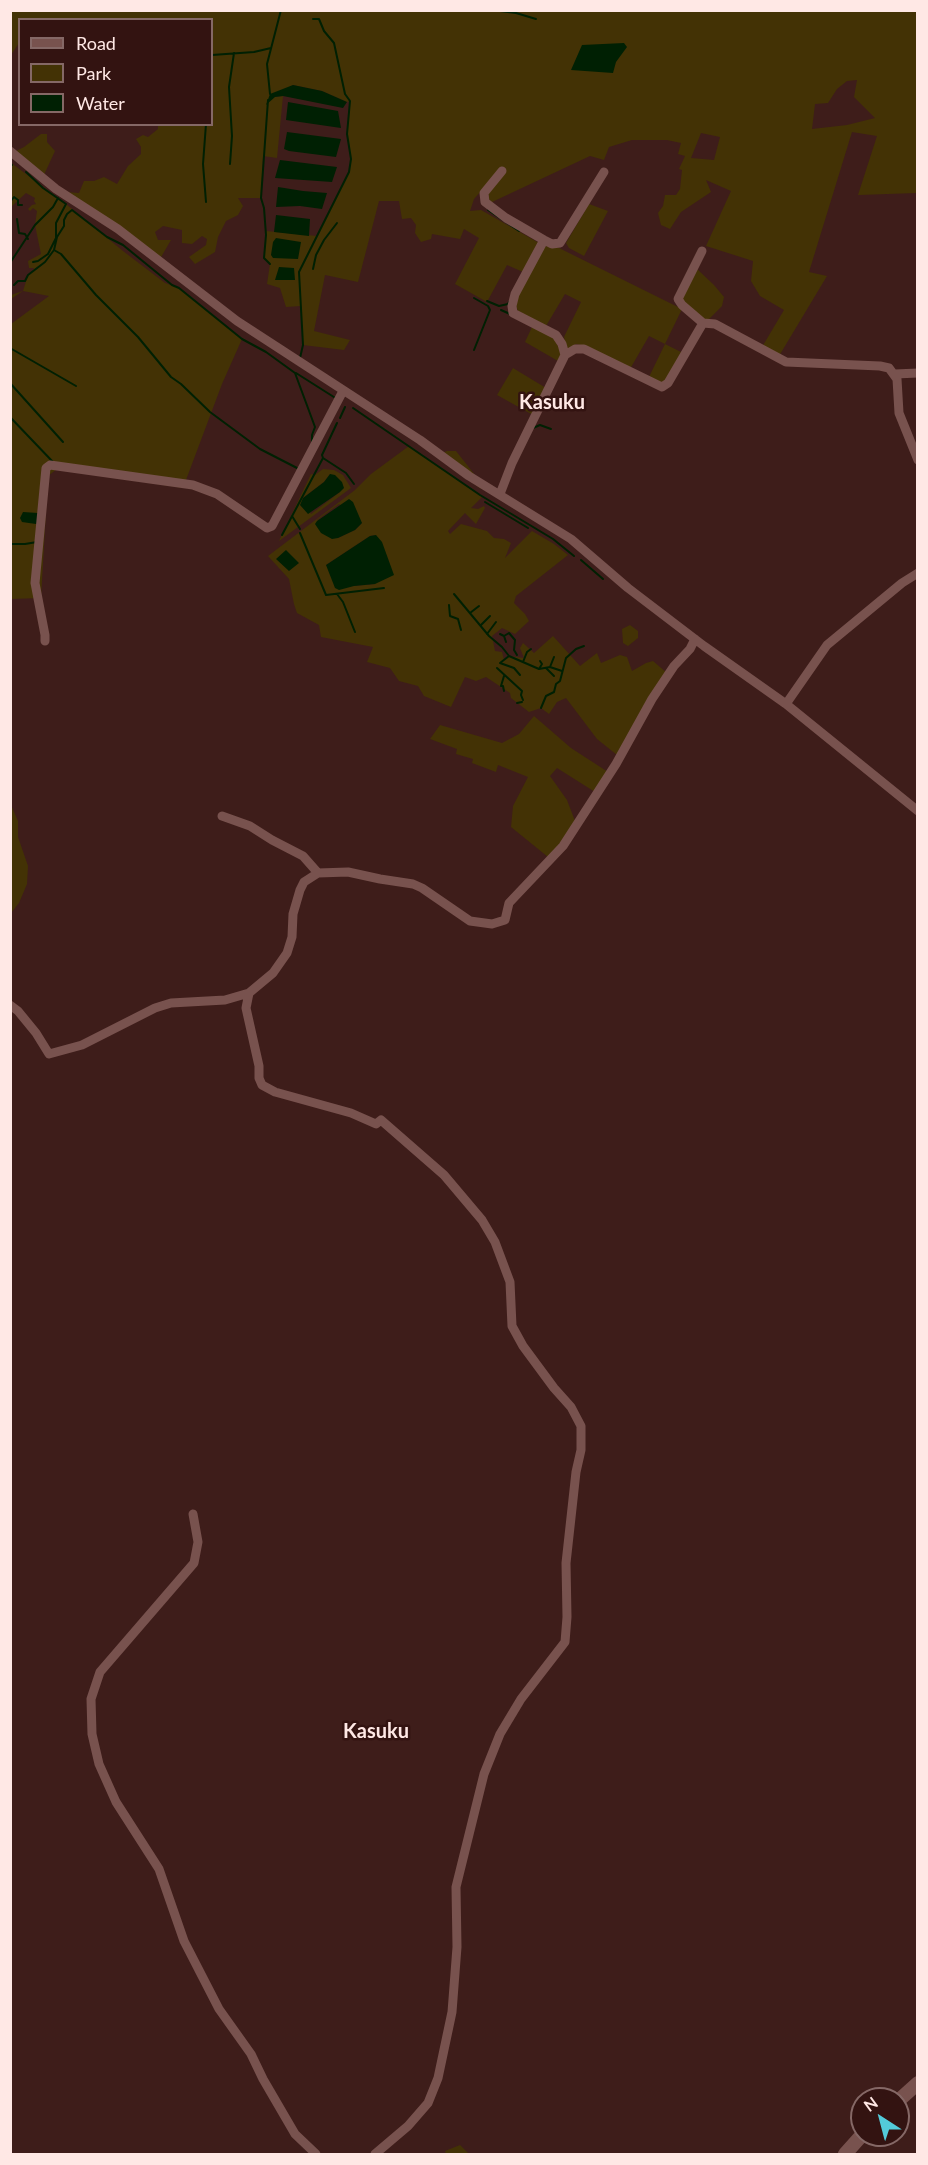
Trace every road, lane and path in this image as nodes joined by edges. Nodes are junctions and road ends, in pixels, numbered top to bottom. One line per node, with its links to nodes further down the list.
1 (10, 151): 10 (street)
2 (502, 171): 4 (street)
3 (604, 172): 4 (street)
4 (544, 240): 7 (street)
5 (702, 251): 6 (street)
6 (702, 324): 7 (street); 9 (street)
7 (565, 355): 12 (street)
8 (918, 373): 9 (street)
9 (895, 374): 11 (street)
10 (344, 391): 12 (street); 15 (street)
11 (918, 460)
12 (500, 494): 14 (street)
13 (918, 573): 16 (street)
14 (694, 639): 16 (street); 19 (street)
15 (45, 641)
16 (786, 704): 17 (street)
17 (918, 811)
18 (222, 816): 19 (street)
19 (318, 873): 20 (street)
20 (249, 993): 21 (street); 23 (street)
21 (225, 1000): 22 (street); 23 (street)
22 (10, 1005)
23 (246, 1008): 26 (street)
24 (193, 1514): 25 (street)
25 (316, 2154)
26 (375, 2154)

